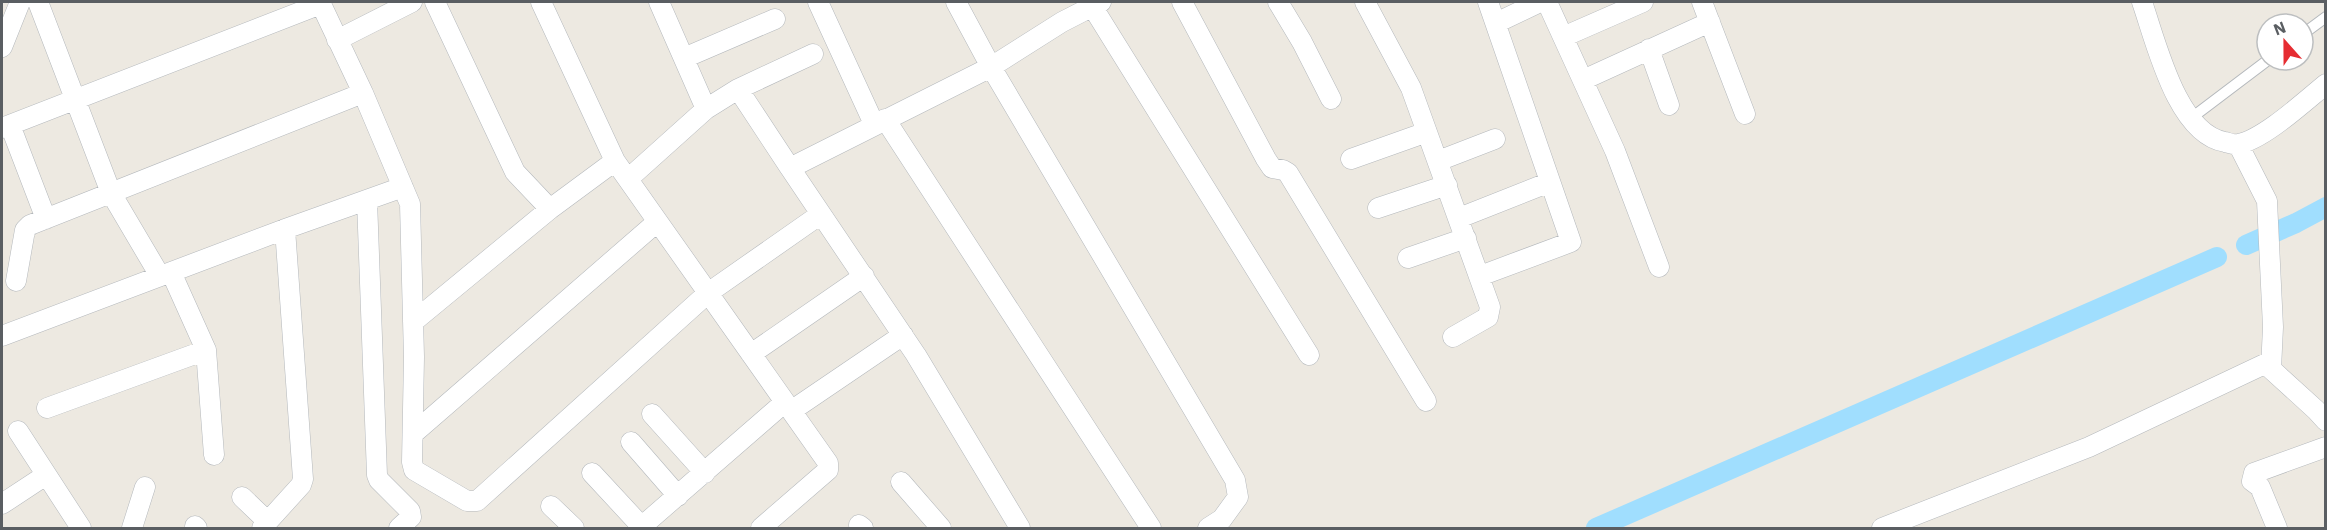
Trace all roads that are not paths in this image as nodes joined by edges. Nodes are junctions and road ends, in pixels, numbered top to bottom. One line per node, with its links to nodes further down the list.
1 (15, 2): 21 (street)
2 (20, 2): 27 (street)
3 (412, 2): 26 (street)
4 (435, 2): 59 (street)
5 (541, 2): 49 (street)
6 (818, 2): 43 (street)
7 (956, 2): 31 (street)
8 (1182, 2): 81 (street)
9 (1278, 2): 37 (street)
10 (1365, 2): 45 (street)
11 (1488, 2): 24 (street)
12 (1540, 2): 24 (street)
13 (1547, 2): 25 (street)
14 (1643, 2): 25 (street)
15 (1702, 2): 23 (street)
16 (2142, 2): 42 (street)
17 (43, 3): 38 (street)
18 (320, 3): 26 (street); 38 (street)
19 (664, 3): 30 (street)
20 (1097, 4): 31 (street); 79 (street)
21 (2, 6)
22 (775, 18): 30 (street)
23 (1710, 22): 28 (street); 41 (street)
24 (1496, 23): 53 (street)
25 (1563, 37): 33 (street)
26 (337, 40): 36 (street)
27 (2, 47)
28 (1649, 49): 33 (street); 39 (street)
29 (813, 54): 35 (street)
30 (684, 58): 40 (street)
31 (991, 67): 43 (street); 110 (street)
32 (2255, 70): 42 (lane)
33 (1583, 80): 67 (street)
34 (2325, 84): 47 (street)
35 (738, 89): 40 (street); 51 (street)
36 (363, 93): 55 (street); 56 (street)
37 (1331, 99)
38 (75, 101): 44 (street); 56 (street)
39 (1669, 105)
40 (706, 109): 52 (street)
41 (1745, 114)
42 (2190, 119): 47 (street)
43 (879, 121): 51 (street); 109 (street)
44 (6, 127): 62 (street)
45 (1427, 132): 48 (street); 50 (street)
46 (1495, 139): 50 (street)
47 (2238, 144): 80 (street)
48 (1351, 159)
49 (615, 161): 52 (street); 59 (street)
50 (1438, 161): 54 (street)
51 (790, 168): 60 (street)
52 (627, 179): 63 (street)
53 (1550, 182): 61 (street); 70 (street)
54 (1447, 185): 58 (street); 61 (street)
55 (403, 187): 57 (street); 73 (street)
56 (111, 193): 62 (street); 68 (street)
57 (367, 200): 64 (street); 104 (street)
58 (1378, 208)
59 (550, 209): 73 (street)
60 (821, 214): 69 (street); 72 (street)
61 (1459, 218): 65 (street)
62 (46, 219): 71 (street)
63 (657, 222): 72 (street); 87 (street)
64 (285, 229): 68 (street); 100 (street)
65 (1466, 238): 66 (street); 70 (street)
66 (1408, 258)
67 (1659, 267)
68 (166, 274): 75 (street); 77 (street)
69 (864, 276): 74 (street); 78 (street)
70 (1480, 276): 76 (street)
71 (16, 281)
72 (708, 292): 78 (street); 87 (street)
73 (413, 322): 87 (street)
74 (903, 335): 82 (street); 108 (street)
75 (2, 336)
76 (1453, 337)
77 (206, 350): 83 (street); 90 (street)
78 (751, 354): 82 (street)
79 (1309, 355)
80 (2271, 361): 85 (street); 111 (street)
81 (1426, 401)
82 (788, 407): 92 (street); 106 (street)
83 (47, 408)
84 (652, 414): 92 (street)
85 (2325, 422)
86 (18, 431): 93 (street)
87 (414, 433)
88 (631, 441): 96 (street)
89 (2325, 447): 112 (street)
90 (214, 455)
91 (592, 473): 101 (street)
92 (705, 473): 96 (street)
93 (46, 475): 98 (street); 102 (street)
94 (901, 482): 107 (street)
95 (145, 488): 103 (street)
96 (678, 496): 101 (street)
97 (242, 497): 100 (street)
98 (2, 504)
99 (551, 506): 105 (street)
100 (265, 525)
101 (646, 526)
102 (81, 528)
103 (132, 528)
104 (399, 528)
105 (574, 528)
106 (761, 528)
107 (941, 528)
108 (1020, 528)
109 (1151, 528)
110 (1208, 528)
111 (1882, 528)
112 (2277, 528)

